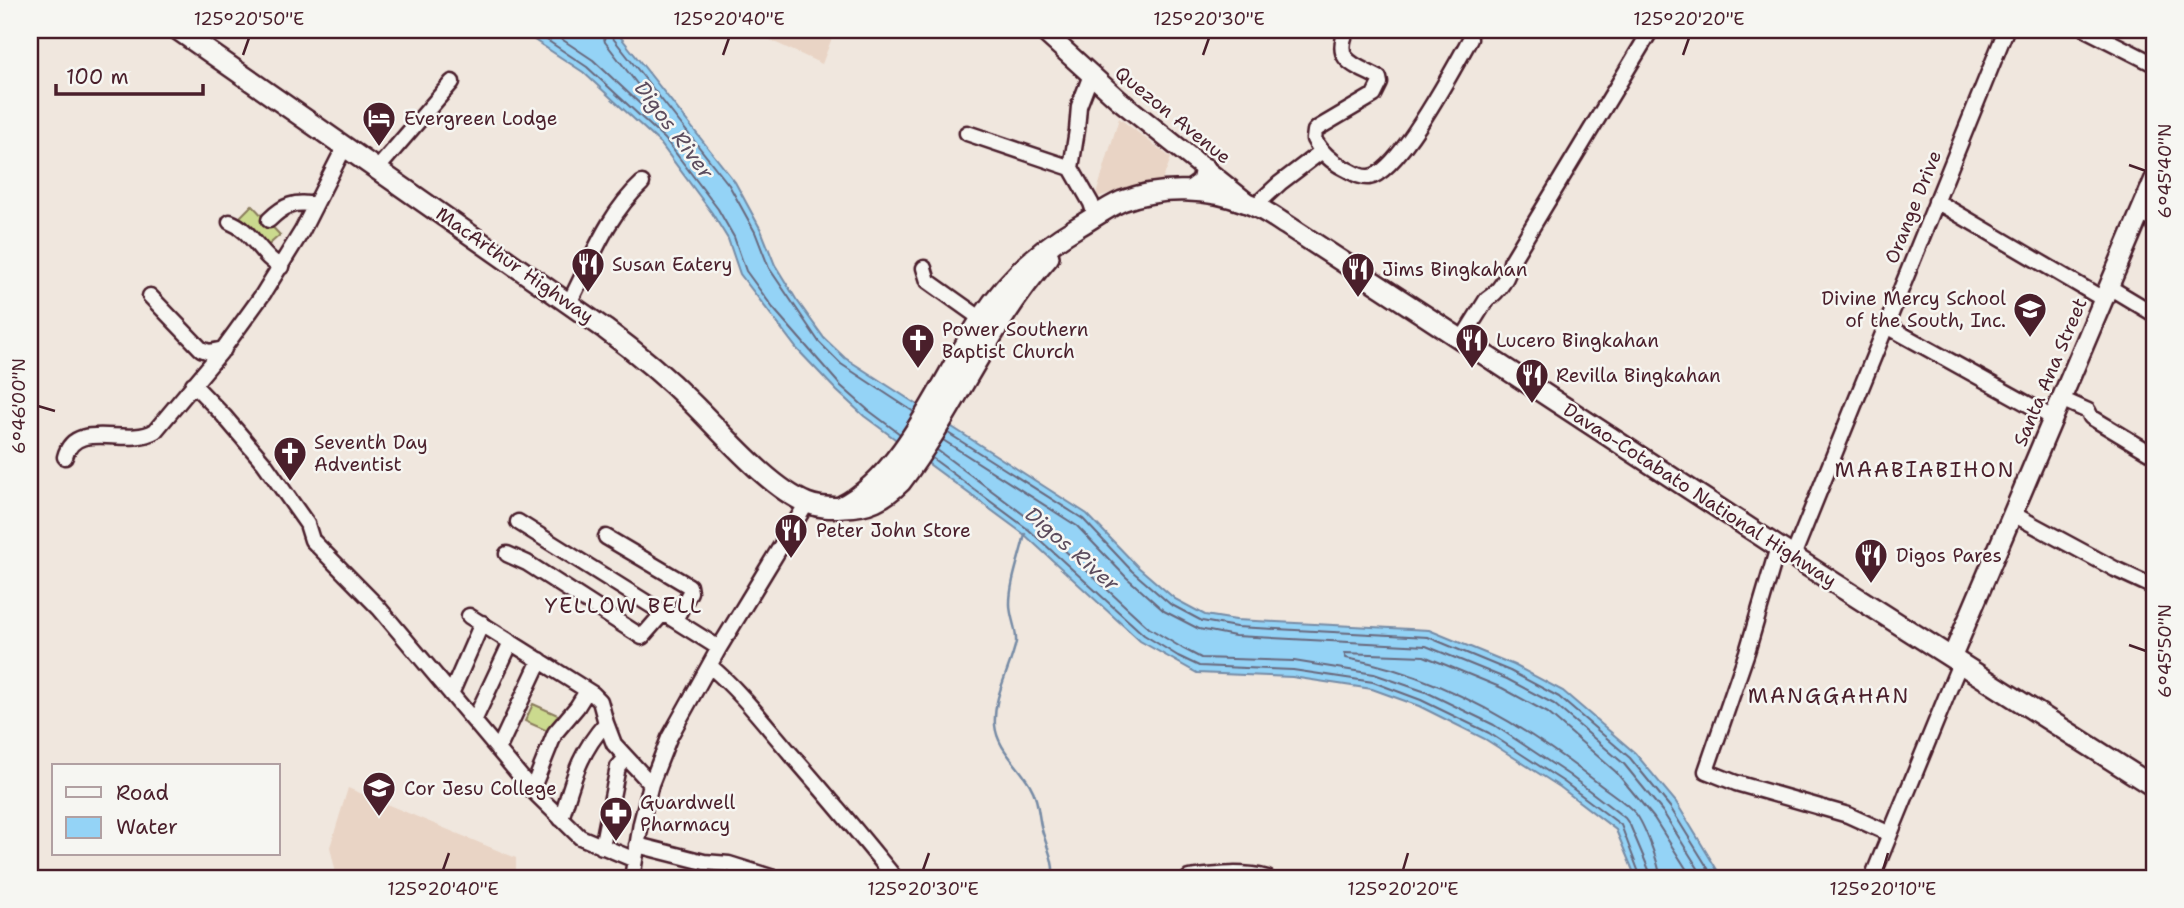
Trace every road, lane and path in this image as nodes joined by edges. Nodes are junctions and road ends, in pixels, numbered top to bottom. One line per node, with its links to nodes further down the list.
1 (178, 30): 12 (highway, MacArthur Highway)
2 (1042, 30): 9 (main road, Quezon Avenue)
3 (1347, 30): 13 (street)
4 (1651, 30): 35 (street)
5 (2006, 30): 20 (street, Orange Drive)
6 (2087, 30): 8 (street)
7 (1470, 39): 13 (street)
8 (2154, 64)
9 (1091, 75): 15 (street); 16 (main road, Quezon Avenue)
10 (452, 82): 14 (street)
11 (967, 133): 15 (street)
12 (345, 146): 14 (highway, MacArthur Highway); 22 (street)
13 (1322, 151): 21 (street)
14 (377, 168): 31 (highway, MacArthur Highway)
15 (1071, 168): 25 (street)
16 (1205, 168): 19 (highway); 21 (main road, Quezon Avenue)
17 (2154, 180): 23 (main road, Santa Ana Street)
18 (642, 183): 31 (street)
19 (1190, 191): 21 (highway, MacArthur Highway); 25 (highway, MacArthur Highway)
20 (1936, 201): 29 (street); 34 (street, Orange Drive)
21 (1251, 204): 35 (highway, Davao-Cotabato National Highway)
22 (315, 205): 24 (street); 27 (street)
23 (2148, 215): 29 (main road, Santa Ana Street)
24 (270, 220)
25 (1087, 221): 33 (highway, MacArthur Highway)
26 (230, 222): 27 (street)
27 (281, 267): 36 (street)
28 (924, 268): 33 (street)
29 (2106, 293): 32 (street); 38 (main road, Santa Ana Street)
30 (150, 296): 36 (street)
31 (569, 303): 42 (highway, MacArthur Highway)
32 (2154, 314)
33 (989, 324): 42 (highway, MacArthur Highway)
34 (1885, 325): 39 (street); 46 (street, Orange Drive)
35 (1462, 340): 46 (highway, Davao-Cotabato National Highway)
36 (223, 349): 37 (street)
37 (193, 384): 41 (street); 56 (street)
38 (2061, 399): 39 (main road, Santa Ana Street); 40 (street)
39 (2053, 418): 43 (main road, Santa Ana Street)
40 (2154, 455)
41 (65, 457)
42 (807, 503): 51 (street)
43 (2012, 514): 48 (street); 53 (main road, Santa Ana Street)
44 (518, 522): 49 (street)
45 (606, 537): 49 (street)
46 (1786, 551): 53 (highway, Davao-Cotabato National Highway); 65 (street, Orange Drive)
47 (507, 554): 49 (street)
48 (2154, 587)
49 (669, 616): 51 (street)
50 (511, 642): 52 (street); 56 (street); 57 (street)
51 (719, 648): 54 (street)
52 (540, 660): 55 (street); 59 (street)
53 (1956, 660): 62 (highway, Davao-Cotabato National Highway); 65 (street)
54 (710, 666): 61 (street); 70 (street)
55 (587, 691): 58 (street); 63 (street)
56 (451, 694): 57 (street)
57 (474, 721): 59 (street)
58 (606, 723): 60 (street); 64 (street)
59 (498, 750): 63 (street)
60 (626, 758): 61 (street); 66 (street)
61 (651, 784): 67 (street)
62 (2154, 787)
63 (532, 790): 64 (street)
64 (561, 819): 66 (street)
65 (1890, 834): 73 (street)
66 (602, 847): 67 (street)
67 (636, 852): 68 (street); 69 (street)
68 (632, 878)
69 (774, 878)
70 (895, 878)
71 (1189, 878): 72 (street)
72 (1267, 878)
73 (1872, 878)

